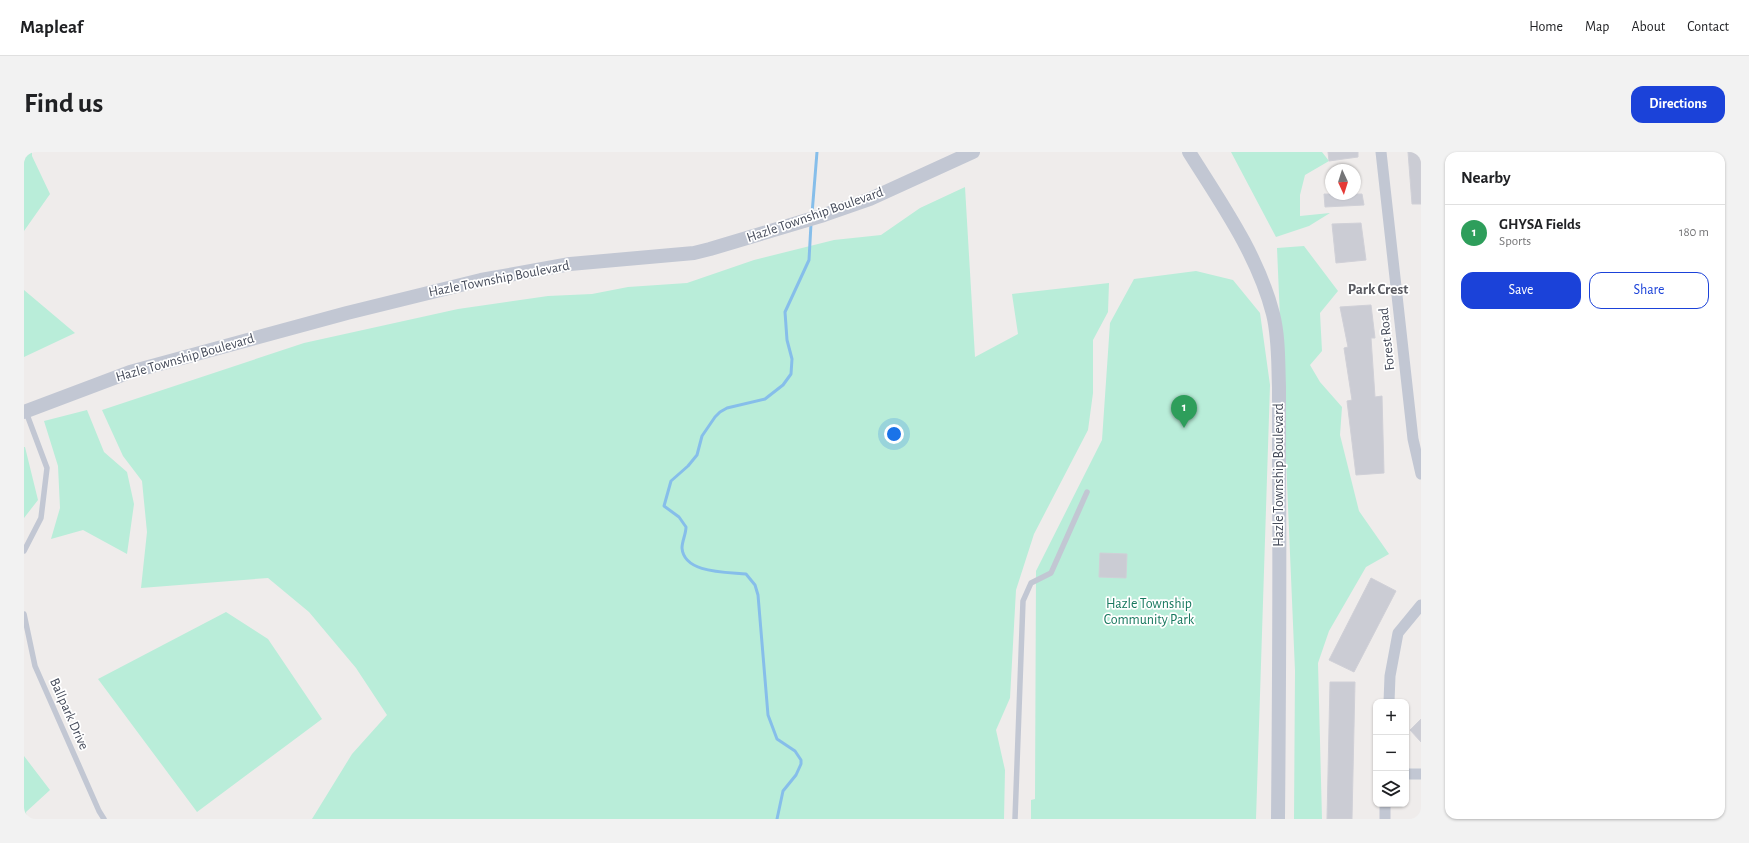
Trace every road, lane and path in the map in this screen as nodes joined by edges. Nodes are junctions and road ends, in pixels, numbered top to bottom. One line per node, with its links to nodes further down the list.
1 (973, 152): 4 (street, Hazle Township Boulevard)
2 (1189, 152): 16 (street, Hazle Township Boulevard)
3 (1381, 152): 5 (street, Forest Road)
4 (25, 412): 7 (lane)
5 (1421, 474)
6 (1087, 492): 15 (lane)
7 (24, 551)
8 (1421, 605): 10 (street)
9 (24, 614): 14 (lane, Ballpark Drive)
10 (1389, 699)
11 (1409, 774): 12 (street)
12 (1421, 774)
13 (1385, 807): 17 (street)
14 (104, 819)
15 (1015, 819)
16 (1278, 819)
17 (1385, 819)

